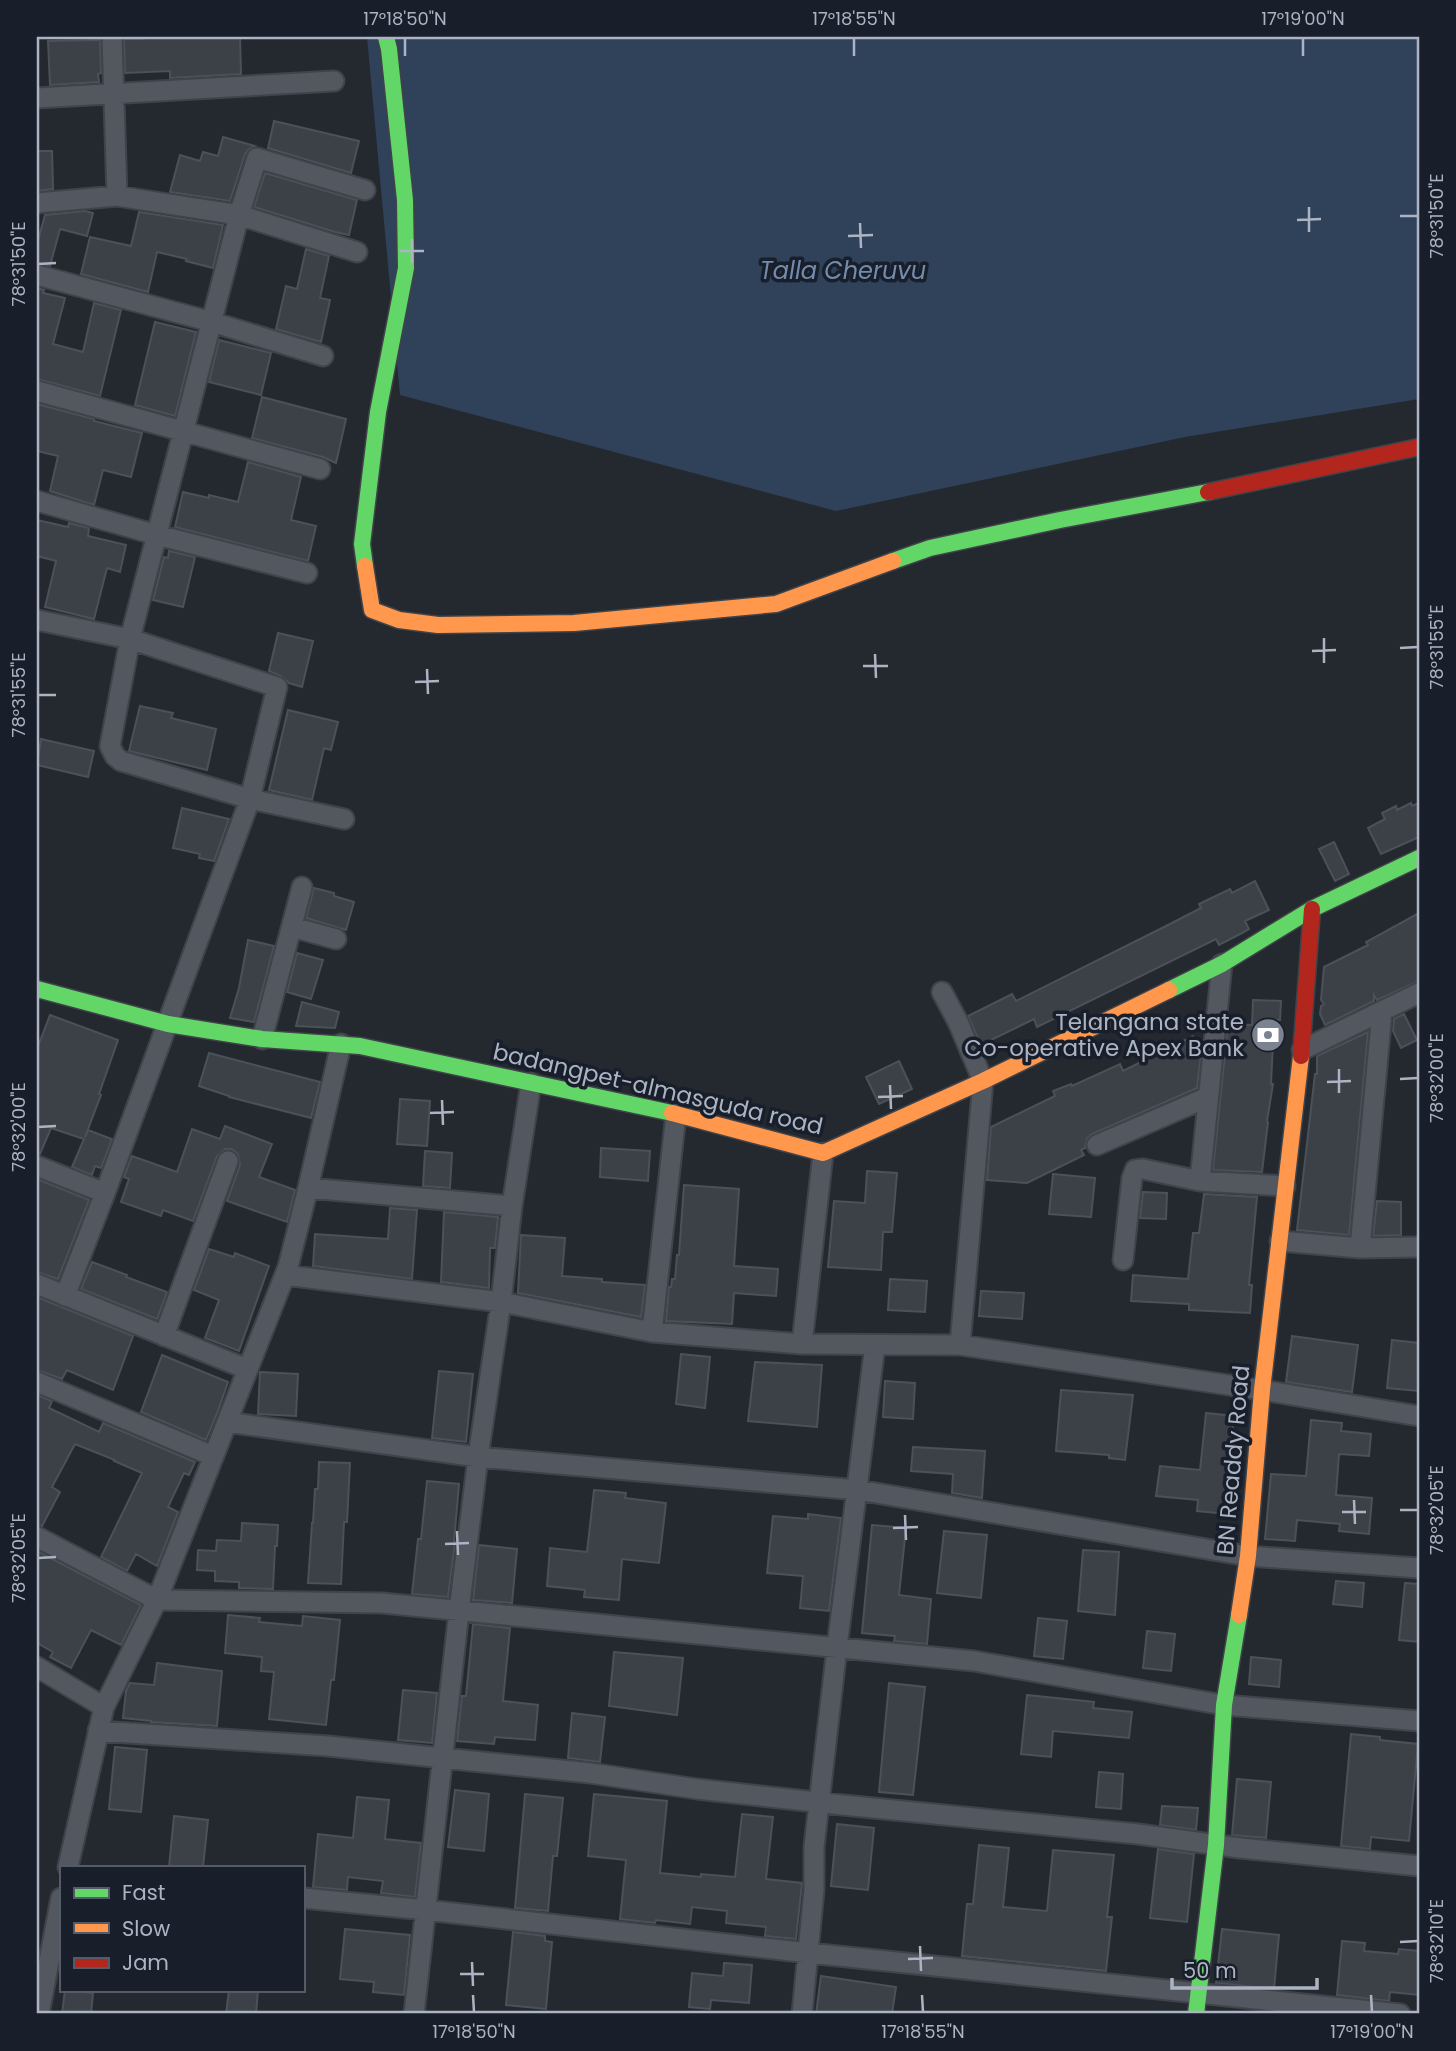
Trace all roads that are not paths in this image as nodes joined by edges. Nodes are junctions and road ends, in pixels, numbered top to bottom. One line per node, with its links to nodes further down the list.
1 (111, 37): 4 (street)
2 (386, 37): 16 (street)
3 (334, 80): 4 (street)
4 (114, 94): 5 (street); 7 (street)
5 (37, 98)
6 (365, 190): 9 (street)
7 (117, 195): 8 (street); 9 (street)
8 (37, 203)
9 (239, 215): 10 (street); 12 (street)
10 (357, 252)
11 (37, 275): 12 (street)
12 (212, 322): 13 (street); 15 (street)
13 (323, 356)
14 (37, 391): 15 (street)
15 (183, 433): 17 (street); 19 (street)
16 (1419, 447)
17 (320, 469)
18 (37, 501): 19 (street)
19 (157, 535): 20 (street); 22 (street)
20 (307, 573)
21 (37, 620): 22 (street)
22 (130, 639): 23 (street); 23 (street)
23 (250, 799): 24 (street); 35 (street)
24 (344, 819)
25 (1419, 858): 27 (street, badangpet-almasguda road)
26 (302, 887): 28 (street)
27 (1312, 909): 30 (street, badangpet-almasguda road); 38 (street, BN Readdy Road)
28 (292, 927): 29 (street); 36 (street)
29 (336, 939)
30 (1222, 964): 39 (street, badangpet-almasguda road); 41 (street)
31 (38, 992): 35 (street, badangpet-almasguda road)
32 (942, 992): 39 (street)
33 (1419, 993): 34 (street)
34 (1382, 1012): 38 (street); 54 (street)
35 (167, 1024): 36 (street, badangpet-almasguda road); 50 (street)
36 (262, 1039): 37 (street, badangpet-almasguda road)
37 (341, 1044): 40 (street, badangpet-almasguda road); 49 (street)
38 (1302, 1050): 48 (street, BN Readdy Road)
39 (983, 1081): 44 (street, badangpet-almasguda road); 64 (street)
40 (531, 1083): 42 (street, badangpet-almasguda road); 51 (street)
41 (1208, 1097): 43 (street); 47 (street)
42 (676, 1114): 44 (street, badangpet-almasguda road); 60 (street)
43 (1097, 1145)
44 (823, 1153): 62 (street)
45 (228, 1161): 61 (street)
46 (37, 1166): 50 (street)
47 (1200, 1181): 48 (street); 55 (street)
48 (1285, 1186): 52 (street, BN Readdy Road)
49 (308, 1188): 51 (street); 56 (street)
50 (105, 1193): 58 (street)
51 (512, 1206): 59 (street)
52 (1280, 1241): 54 (street); 67 (street, BN Readdy Road)
53 (1419, 1247): 54 (street)
54 (1360, 1248)
55 (1123, 1260)
56 (285, 1275): 59 (street); 65 (street)
57 (37, 1284): 58 (street)
58 (65, 1296): 61 (street)
59 (501, 1302): 60 (street); 71 (street)
60 (652, 1332): 62 (street)
61 (164, 1336): 65 (street)
62 (802, 1344): 63 (street)
63 (875, 1345): 64 (street); 72 (street)
64 (960, 1345): 67 (street)
65 (247, 1369): 69 (street)
66 (37, 1382): 70 (street)
67 (1262, 1390): 68 (street); 74 (street, BN Readdy Road)
68 (1419, 1416)
69 (227, 1422): 70 (street); 71 (street)
70 (213, 1456): 76 (street)
71 (478, 1457): 72 (street); 77 (street)
72 (858, 1490): 74 (street); 78 (street)
73 (37, 1537): 76 (street)
74 (1248, 1556): 75 (street); 80 (street, BN Readdy Road)
75 (1419, 1568)
76 (157, 1600): 77 (street); 81 (street)
77 (459, 1611): 78 (street); 84 (street)
78 (837, 1647): 80 (street); 85 (street)
79 (37, 1667): 81 (street)
80 (1224, 1704): 82 (street); 86 (street, BN Readdy Road)
81 (104, 1707): 83 (street)
82 (1419, 1721)
83 (98, 1731): 84 (street); 87 (street)
84 (443, 1758): 85 (street); 91 (street)
85 (819, 1802): 86 (street); 92 (street)
86 (1216, 1845): 88 (street); 93 (street, BN Readdy Road)
87 (68, 1866)
88 (1419, 1866)
89 (304, 1898): 91 (street)
90 (60, 1903): 94 (street)
91 (426, 1910): 92 (street); 95 (street)
92 (809, 1953): 93 (street); 96 (street)
93 (1199, 1992): 97 (street, BN Readdy Road); 98 (street)
94 (39, 2014)
95 (414, 2014)
96 (802, 2014)
97 (1196, 2014)
98 (1400, 2014)

